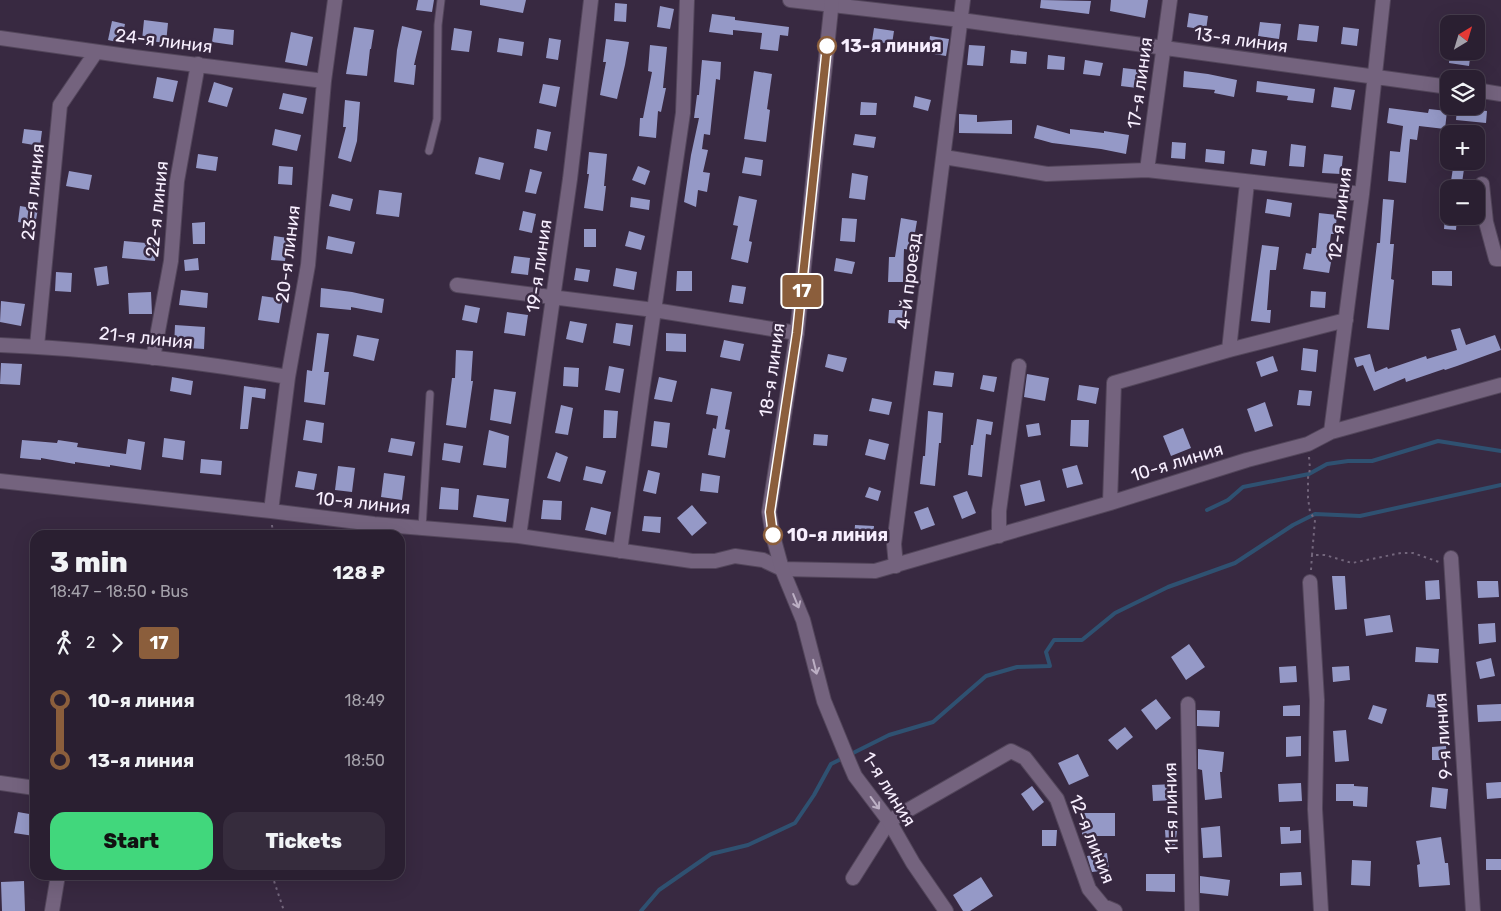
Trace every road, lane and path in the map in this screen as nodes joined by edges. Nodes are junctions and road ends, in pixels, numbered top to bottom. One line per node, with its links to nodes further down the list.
1 (335, 0): 16 (street, 20-я линия)
2 (442, 0): 20 (lane)
3 (591, 0): 28 (street, 19-я линия)
4 (687, 0): 29 (street)
5 (790, 0): 9 (street, 13-я линия)
6 (964, 0): 10 (street, 4-й проезд)
7 (1170, 0): 12 (street, 17-я линия)
8 (1382, 0): 15 (street, 12-я линия)
9 (832, 3): 10 (street, 13-я линия); 31 (street, 18-я линия)
10 (961, 20): 12 (street, 13-я линия); 21 (street, 4-й проезд)
11 (0, 38): 13 (street, 24-я линия)
12 (1164, 48): 15 (street, 13-я линия); 22 (street, 17-я линия)
13 (96, 52): 14 (street, 24-я линия); 33 (street, 23-я линия)
14 (198, 64): 16 (street, 24-я линия); 35 (street, 22-я линия)
15 (1375, 77): 17 (street, 13-я линия); 24 (street, 12-я линия)
16 (324, 81): 37 (street, 20-я линия)
17 (1440, 85)
18 (1485, 91): 19 (street)
19 (1501, 94)
20 (429, 151)
21 (944, 156): 22 (street); 50 (street, 4-й проезд)
22 (1148, 170): 23 (street)
23 (1247, 183): 24 (street); 34 (street)
24 (1362, 194): 30 (street, 12-я линия)
25 (1485, 212): 26 (street)
26 (1501, 259)
27 (457, 285): 28 (street)
28 (553, 297): 29 (street); 46 (street, 19-я линия)
29 (654, 310): 31 (street); 48 (street)
30 (1346, 320): 34 (street); 40 (street, 12-я линия)
31 (797, 333): 51 (street, 18-я линия)
32 (0, 345): 33 (street, 21-я линия)
33 (37, 346): 35 (street, 21-я линия)
34 (1229, 350): 43 (street)
35 (153, 358): 37 (street, 21-я линия)
36 (1019, 366): 47 (street)
37 (288, 377): 44 (street, 20-я линия)
38 (1501, 385): 40 (street, 10-я линия)
39 (430, 394): 45 (lane)
40 (1331, 432): 43 (street, 10-я линия)
41 (1310, 469): 49 (path)
42 (0, 481): 44 (street, 10-я линия)
43 (1110, 503): 47 (street, 10-я линия)
44 (271, 511): 45 (street, 10-я линия)
45 (422, 528): 46 (street, 10-я линия)
46 (519, 536): 48 (street, 10-я линия)
47 (998, 536): 50 (street, 10-я линия)
48 (620, 551): 51 (street, 10-я линия)
49 (1451, 564): 67 (street, 9-я линия)
50 (896, 566): 51 (street, 10-я линия)
51 (782, 569): 53 (street, 18-я линия, one-way to 53)
52 (1310, 582): 66 (street)
53 (803, 620): 57 (street, 1-я линия, one-way to 57)
54 (1188, 704): 65 (street, 11-я линия)
55 (0, 783): 56 (street)
56 (30, 787)
57 (889, 822): 58 (street); 63 (street, 1-я линия); 64 (street, 12-я линия)
58 (854, 878)
59 (57, 880): 61 (street)
60 (274, 880): 62 (path)
61 (52, 911)
62 (284, 911)
63 (946, 911)
64 (1115, 911)
65 (1192, 911)
66 (1321, 911)
67 (1473, 911)

